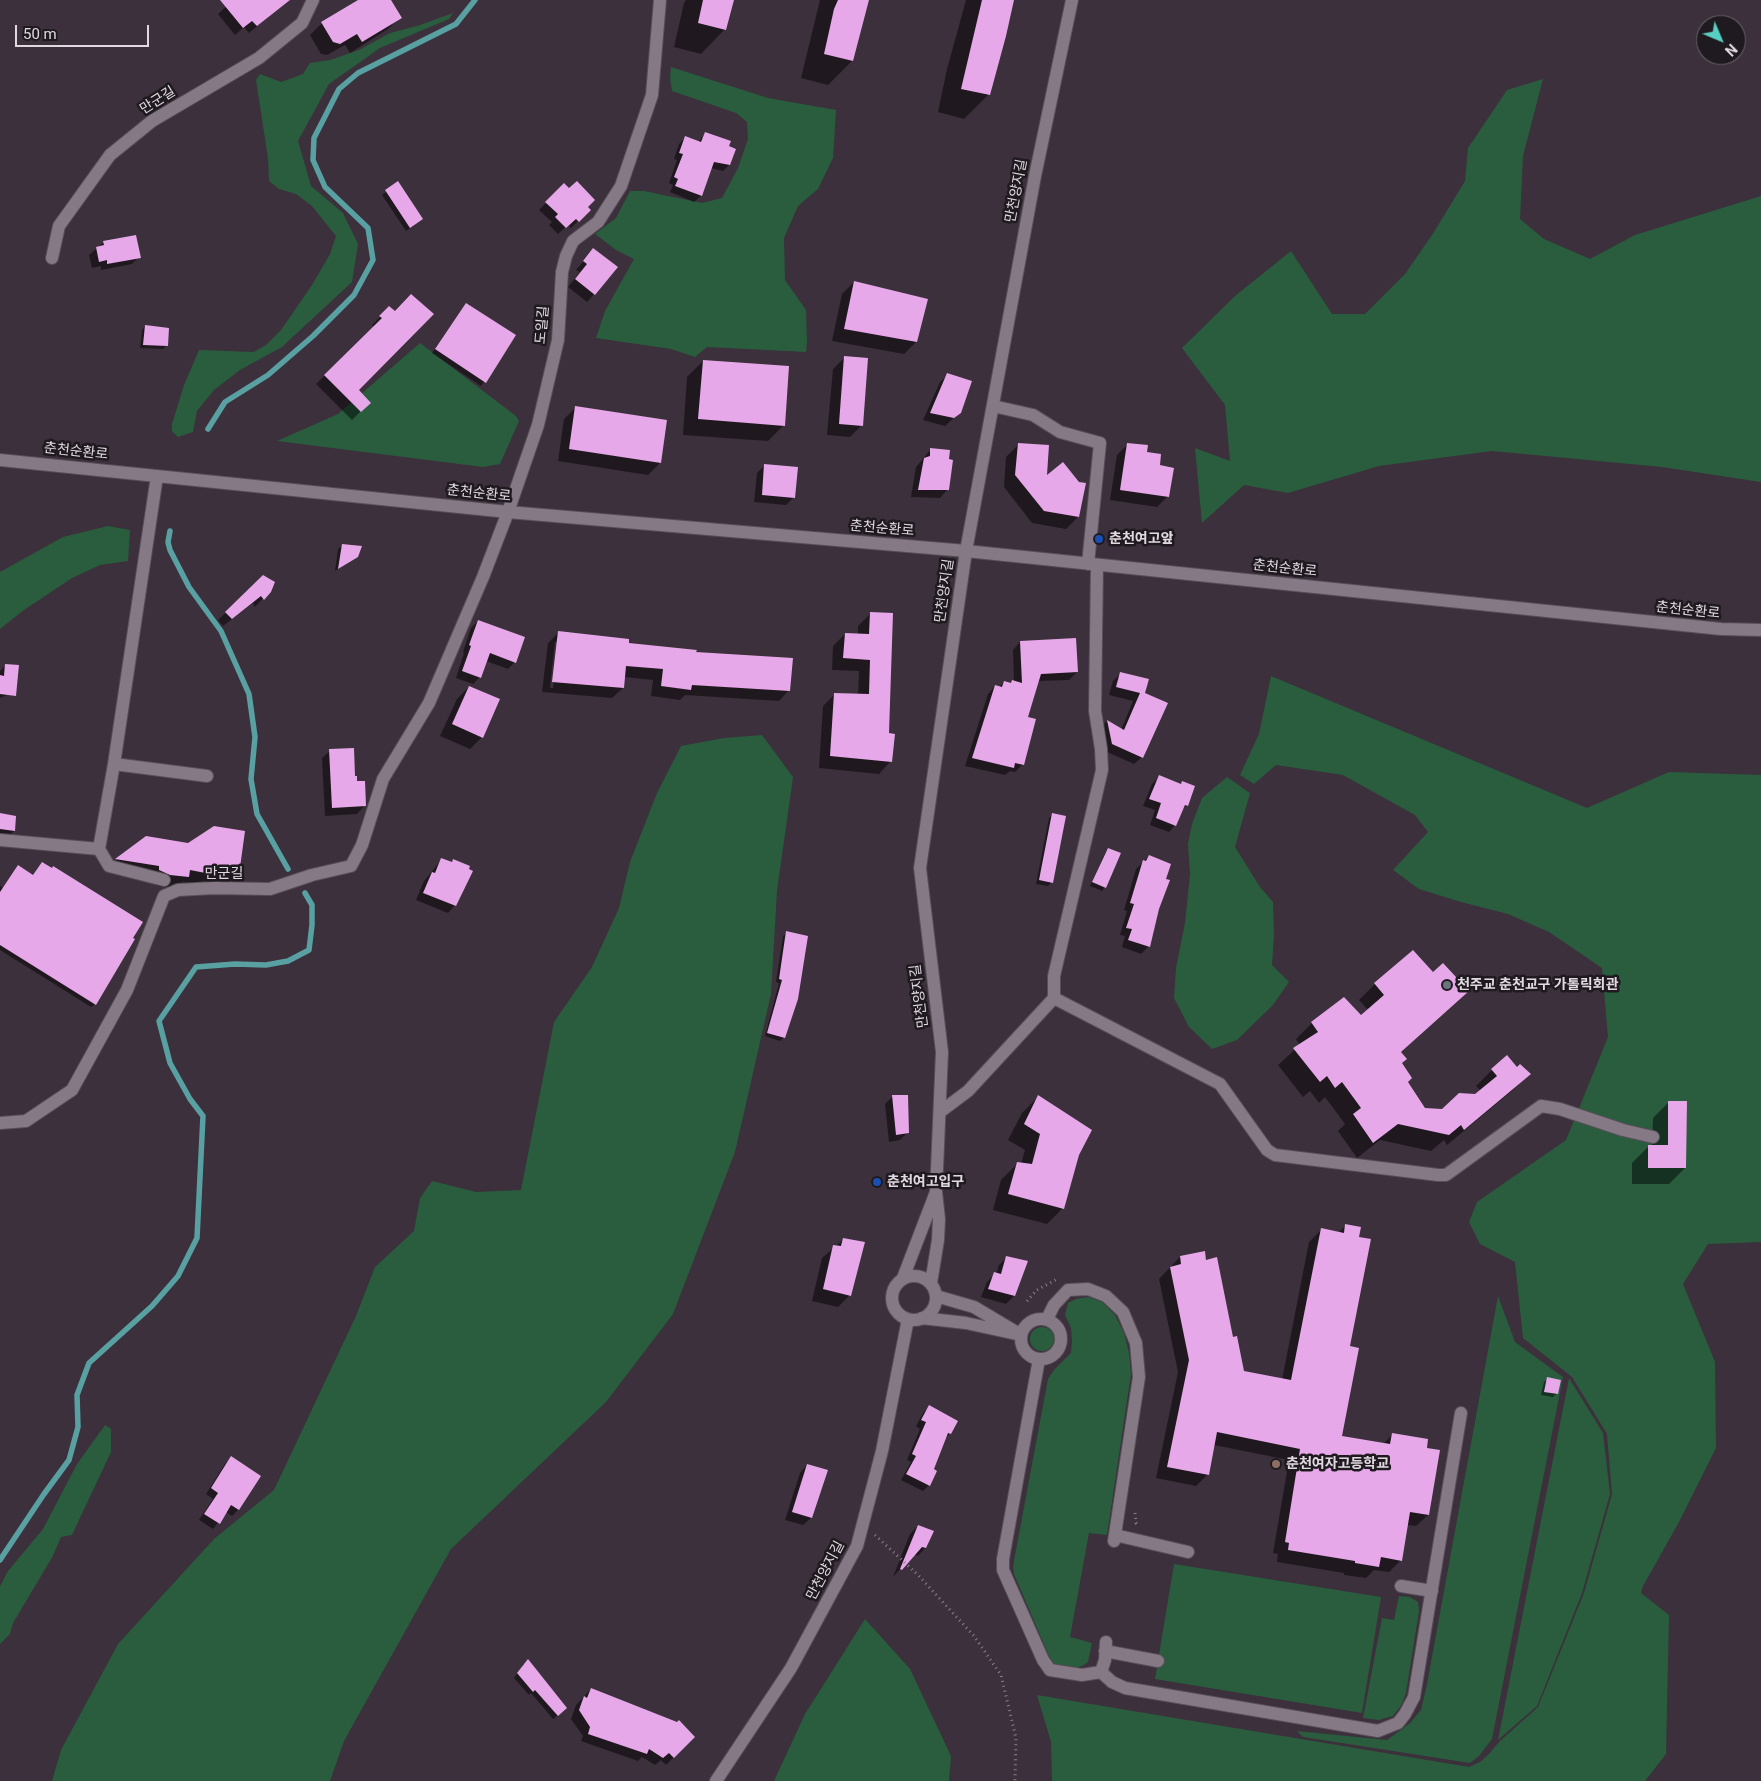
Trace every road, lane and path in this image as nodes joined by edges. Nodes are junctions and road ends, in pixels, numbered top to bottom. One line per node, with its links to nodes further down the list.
1 (313, 0): 4 (street, 만군길)
2 (660, 0): 8 (street, 도일길)
3 (1072, 0): 5 (street, 만천양지길)
4 (52, 258)
5 (993, 406): 9 (street, 만천양지길); 10 (street)
6 (0, 460): 7 (street, 춘천순환로)
7 (157, 476): 8 (street, 춘천순환로); 13 (street)
8 (508, 512): 9 (street, 춘천순환로); 12 (street, 도일길)
9 (966, 551): 10 (street, 춘천순환로); 19 (street, 만천양지길)
10 (1093, 564): 11 (street, 춘천순환로); 18 (street)
11 (1761, 630)
12 (447, 662): 20 (street, 만군길)
13 (114, 764): 14 (street); 16 (street)
14 (207, 776)
15 (0, 840): 16 (street)
16 (99, 849): 17 (street)
17 (164, 880)
18 (1054, 998): 19 (street); 21 (street)
19 (940, 1112): 22 (street, 만천양지길)
20 (0, 1123)
21 (1653, 1137)
22 (936, 1192): 23 (street); 24 (street)
23 (903, 1278): 24 (street); 27 (street)
24 (931, 1284): 25 (street)
25 (936, 1296): 26 (street); 29 (street)
26 (922, 1318): 27 (street); 29 (street)
27 (908, 1319): 32 (street, 만천양지길)
28 (1047, 1319): 29 (street); 30 (street); 33 (street)
29 (1021, 1335): 30 (street)
30 (1039, 1359): 37 (street)
31 (1461, 1413): 35 (street)
32 (864, 1520): 38 (street, 만천양지길); 39 (path)
33 (1188, 1552)
34 (1401, 1586): 35 (street)
35 (1432, 1590): 37 (street)
36 (1158, 1661): 37 (street)
37 (1101, 1672)
38 (716, 1781)
39 (1015, 1781)

